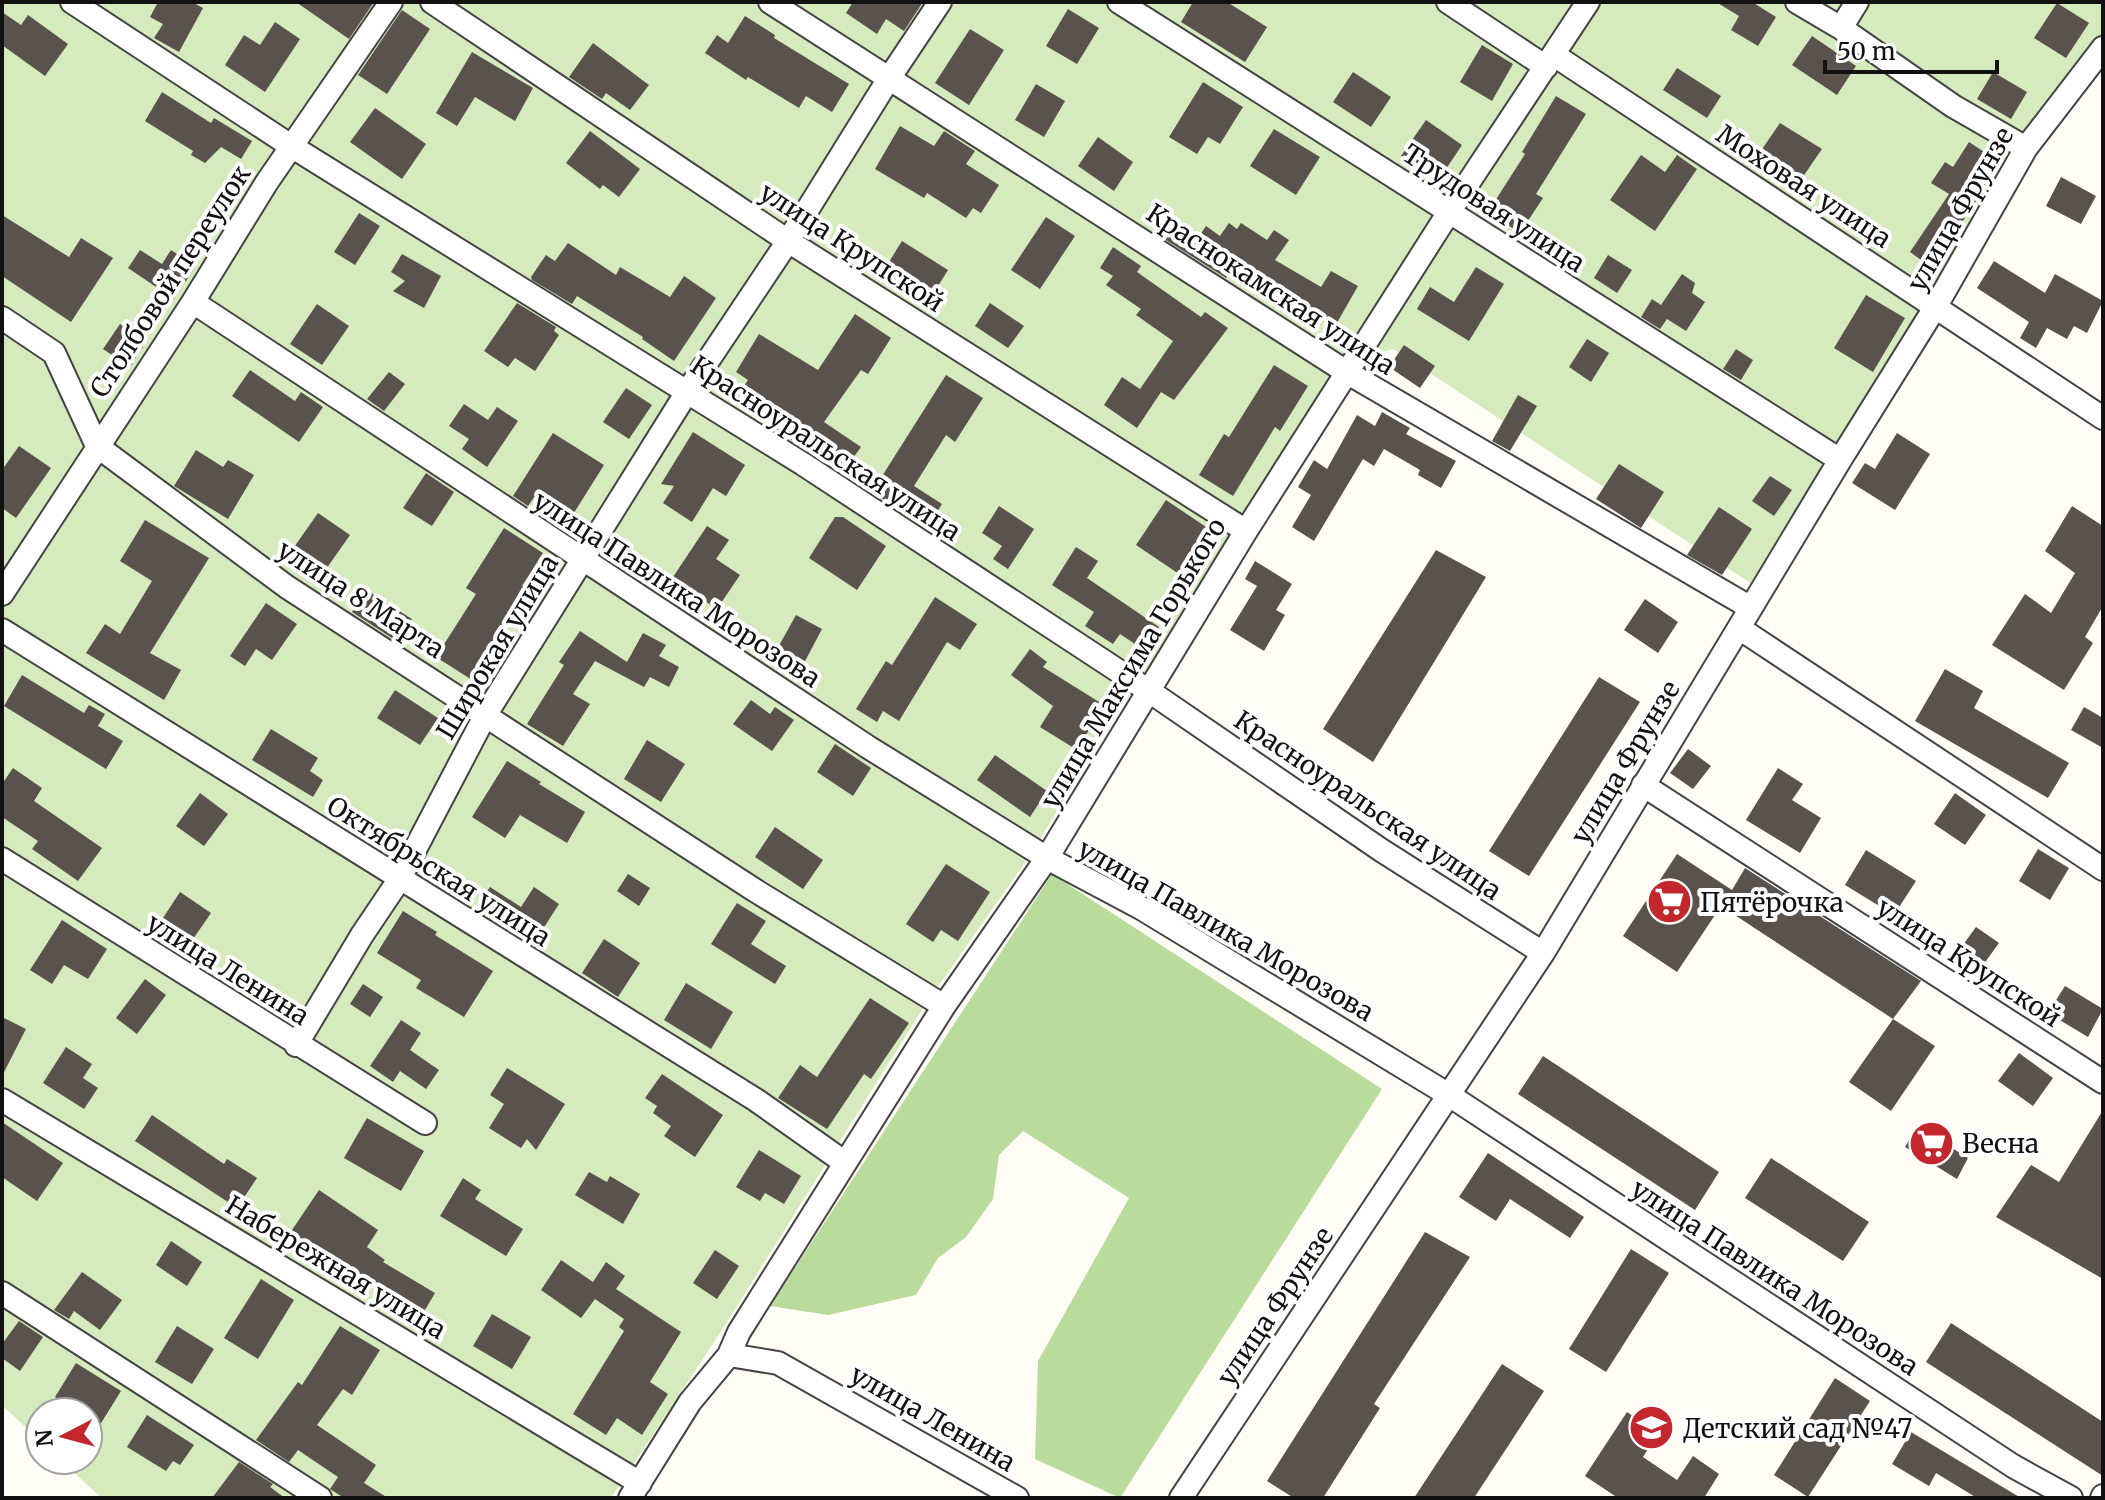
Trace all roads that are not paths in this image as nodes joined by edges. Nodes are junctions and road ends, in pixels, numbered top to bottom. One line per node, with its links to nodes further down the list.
1 (72, 2): 15 (street, Красноуральская улица)
2 (391, 2): 15 (street, Столбовой переулок)
3 (432, 2): 18 (street, улица Крупской)
4 (770, 2): 14 (street, Краснокамская улица)
5 (940, 2): 14 (street, Широкая улица)
6 (1119, 2): 17 (street, Трудовая улица)
7 (1448, 2): 13 (street, Моховая улица)
8 (1588, 2): 13 (street, улица Максима Горького)
9 (1797, 2): 11 (street)
10 (1857, 2): 11 (street)
11 (1841, 28): 16 (street)
12 (2103, 48): 16 (street, улица Фрунзе)
13 (1550, 61): 17 (street, улица Максима Горького); 20 (street, Моховая улица)
14 (888, 80): 18 (street, Широкая улица); 22 (street, Краснокамская улица)
15 (291, 146): 19 (street, Столбовой переулок); 23 (street, Красноуральская улица)
16 (2026, 148): 20 (street, улица Фрунзе)
17 (1449, 212): 22 (street, улица Максима Горького); 26 (street, Трудовая улица)
18 (788, 241): 23 (street, Широкая улица); 27 (street, улица Крупской)
19 (193, 302): 25 (street, Столбовой переулок); 28 (street, улица Павлика Морозова)
20 (1936, 306): 24 (street, Моховая улица); 26 (street, улица Фрунзе)
21 (2, 318): 25 (street, улица 8 Марта)
22 (1348, 373): 27 (street, улица Максима Горького); 30 (street, Краснокамская улица)
23 (687, 392): 28 (street, Широкая улица); 33 (street, Красноуральская улица)
24 (2103, 418)
25 (97, 446): 29 (street, Столбовой переулок); 34 (street, улица 8 Марта)
26 (1840, 460): 30 (street, улица Фрунзе)
27 (1246, 531): 33 (street, улица Максима Горького)
28 (582, 561): 34 (street, Широкая улица); 36 (street, улица Павлика Морозова)
29 (2, 594)
30 (1751, 608): 31 (street, улица Фрунзе)
31 (1739, 628): 35 (street, улица Фрунзе); 38 (street)
32 (2, 630): 39 (street, Октябрьская улица)
33 (1149, 691): 36 (street, улица Максима Горького); 40 (street, Красноуральская улица)
34 (486, 714): 39 (street, Широкая улица); 41 (street, улица 8 Марта)
35 (1643, 785): 40 (street, улица Фрунзе); 43 (street, улица Крупской)
36 (1047, 858): 41 (street, улица Максима Горького); 44 (street, улица Павлика Морозова)
37 (2, 859): 42 (street, улица Ленина)
38 (2103, 869)
39 (399, 880): 42 (street, Широкая улица); 47 (street, Октябрьская улица)
40 (1543, 953): 44 (street, улица Фрунзе)
41 (944, 1006): 47 (street, улица Максима Горького)
42 (296, 1045): 46 (street, улица Ленина)
43 (2103, 1082)
44 (1449, 1095): 53 (street, улица Фрунзе); 54 (street, улица Павлика Морозова)
45 (2, 1100): 50 (street, Набережная улица)
46 (425, 1123)
47 (844, 1162): 49 (street, улица Максима Горького)
48 (2, 1293): 51 (street)
49 (729, 1355): 50 (street, улица Максима Горького); 52 (street, улица Ленина)
50 (635, 1490)
51 (320, 1498)
52 (1017, 1498)
53 (1181, 1498)
54 (2071, 1498)

